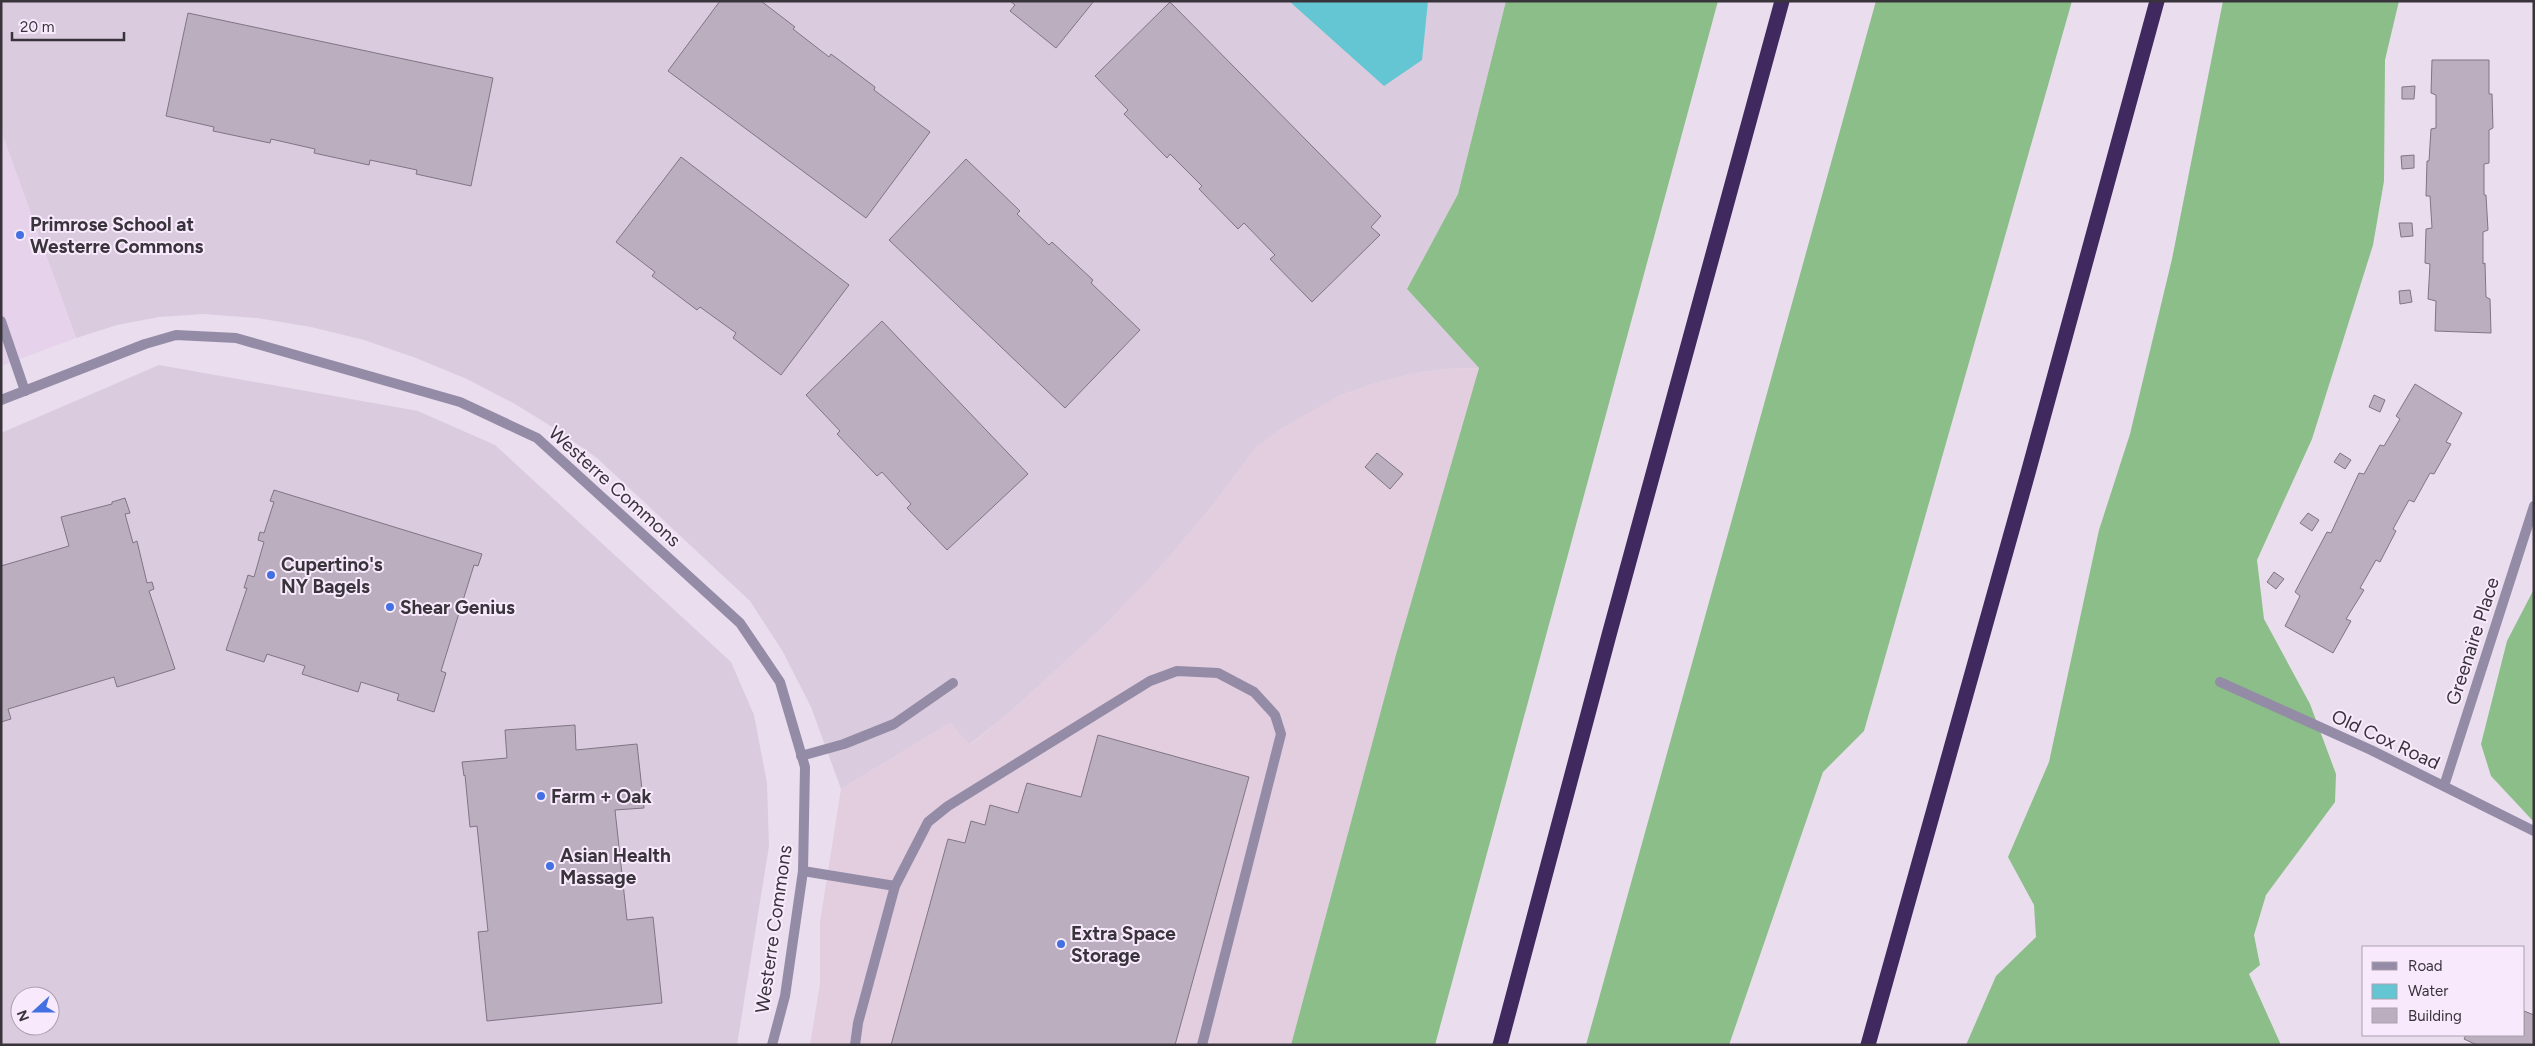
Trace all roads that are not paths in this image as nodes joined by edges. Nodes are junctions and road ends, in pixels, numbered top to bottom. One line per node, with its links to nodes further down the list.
1 (1782, 1): 17 (highway)
2 (2157, 1): 18 (highway)
3 (1, 321): 4 (street)
4 (25, 391): 5 (street, Westerre Commons); 9 (street, Westerre Commons)
5 (1, 400)
6 (2534, 506): 10 (street, Greenaire Place)
7 (2220, 682): 10 (street, Old Cox Road)
8 (953, 683): 9 (street)
9 (801, 756): 12 (street, Westerre Commons)
10 (2444, 786): 11 (street, Old Cox Road)
11 (2534, 832)
12 (803, 871): 13 (street); 14 (street, Westerre Commons)
13 (895, 886): 15 (street); 16 (street)
14 (772, 1045)
15 (855, 1045)
16 (1202, 1045)
17 (1500, 1045)
18 (1868, 1045)

